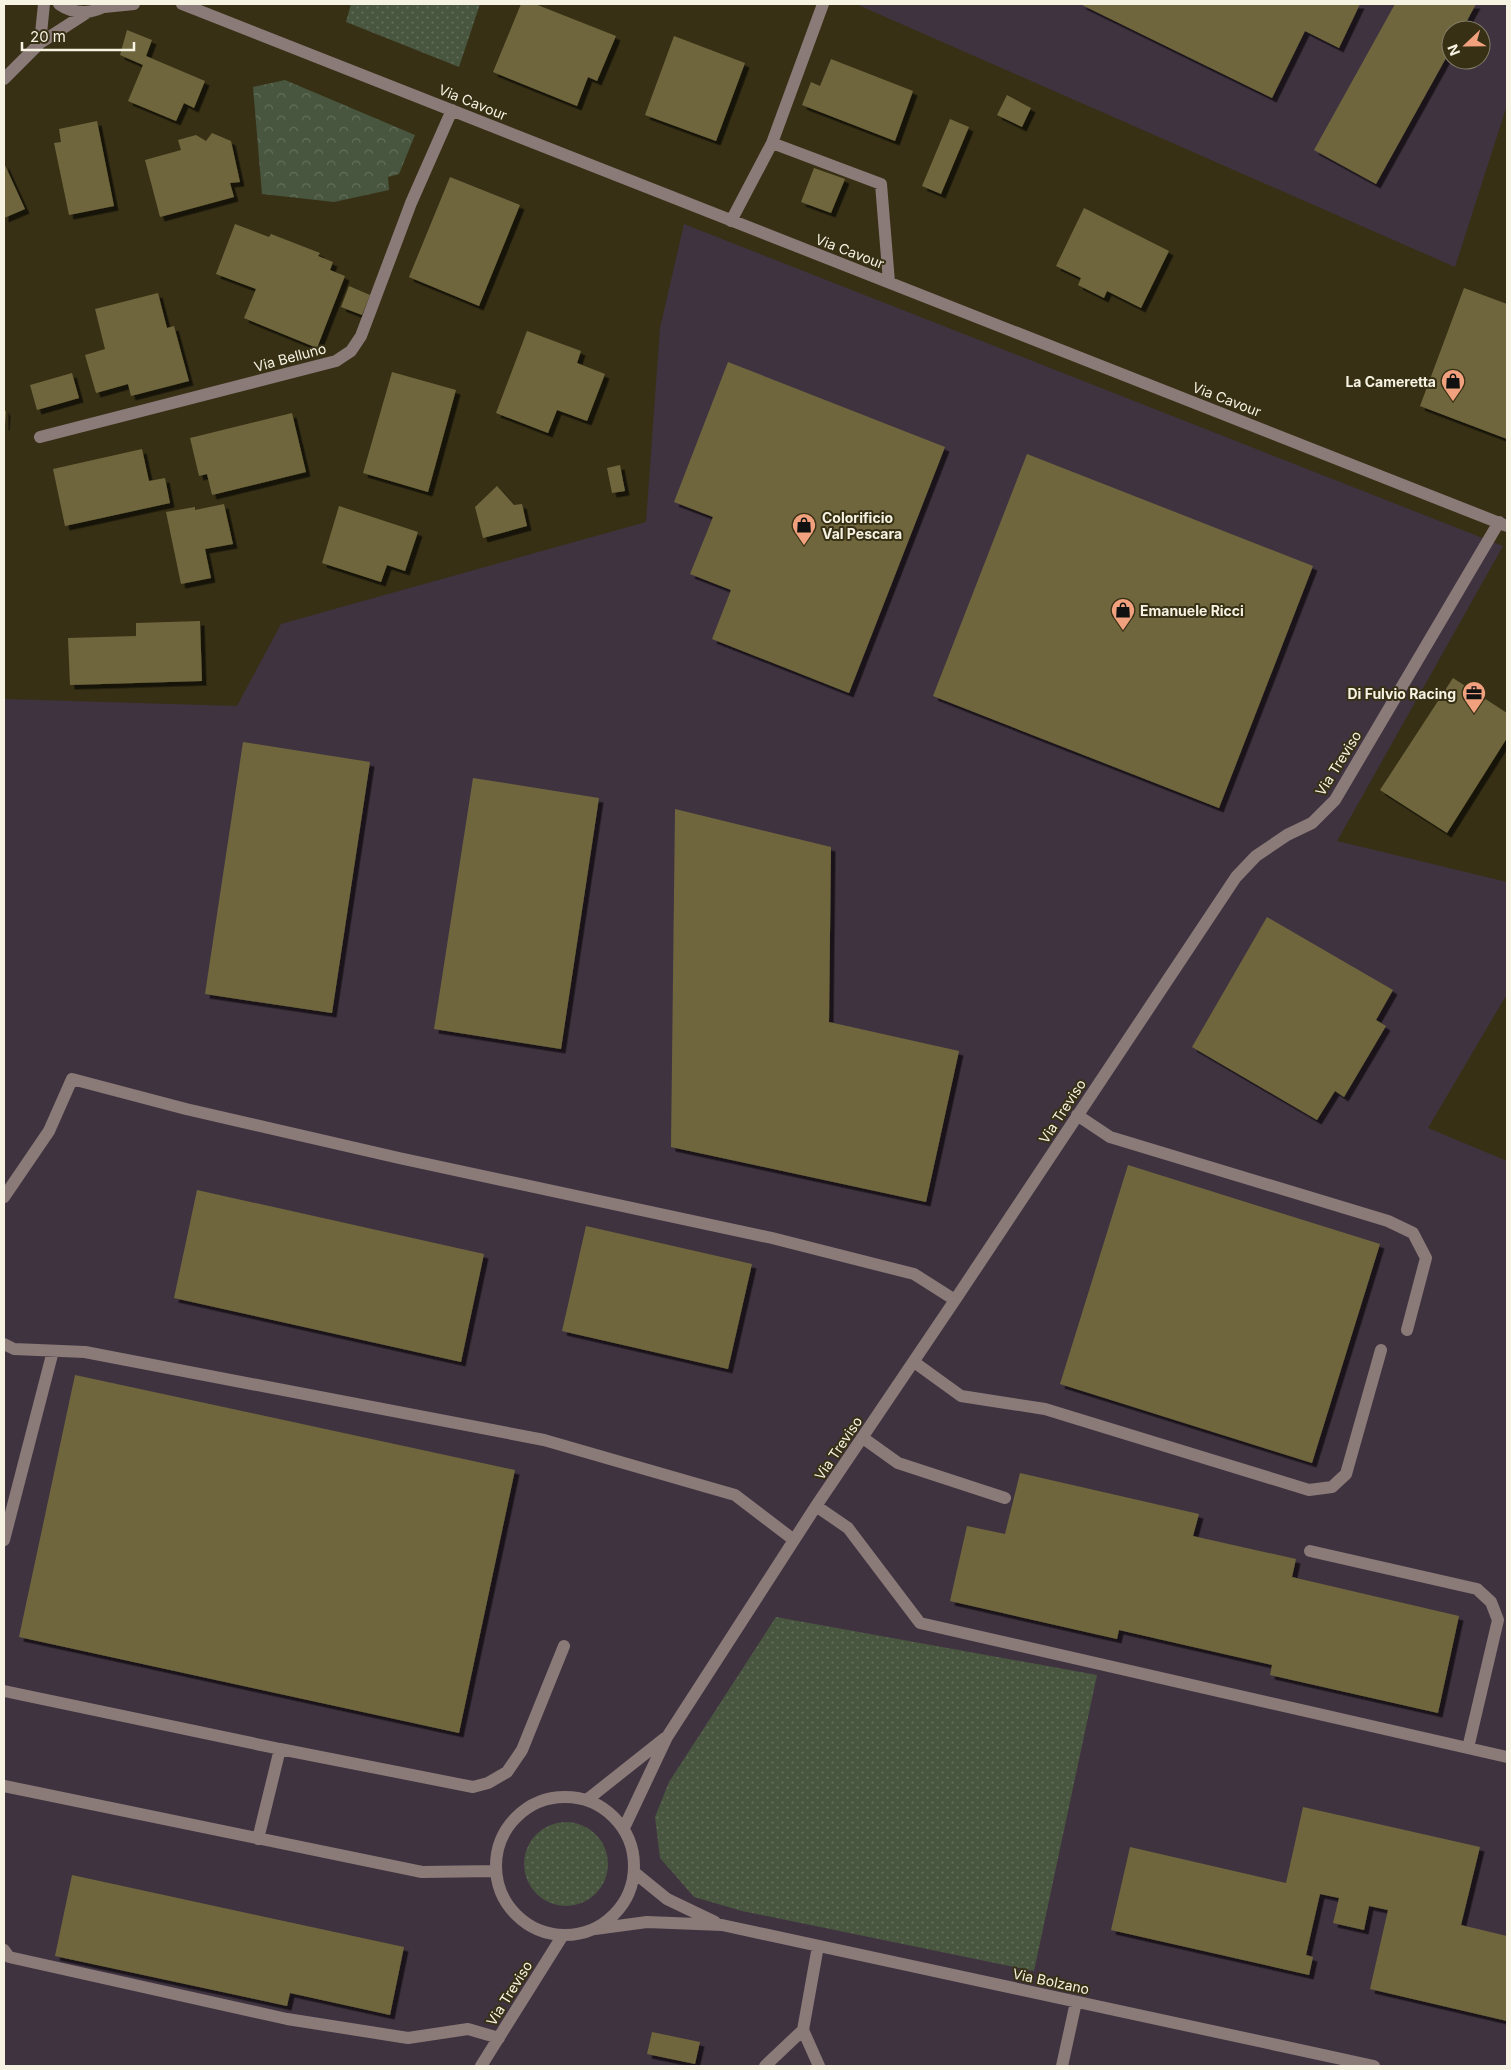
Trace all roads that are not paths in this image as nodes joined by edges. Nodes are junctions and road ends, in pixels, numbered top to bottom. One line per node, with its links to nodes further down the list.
1 (44, 4): 8 (street)
2 (59, 4): 7 (street)
3 (134, 4): 6 (street)
4 (182, 4): 10 (street, Via Cavour)
5 (823, 4): 11 (street)
6 (105, 5): 7 (street)
7 (88, 12): 8 (street)
8 (40, 43): 9 (street)
9 (4, 79)
10 (452, 110): 12 (street, Via Cavour); 14 (street, Via Belluno)
11 (772, 143): 12 (street); 13 (street)
12 (731, 221): 13 (street, Via Cavour)
13 (889, 282): 15 (street, Via Cavour)
14 (40, 437)
15 (1503, 524): 16 (street, Via Treviso)
16 (1077, 1115): 18 (street, Via Treviso); 19 (street)
17 (4, 1197): 18 (street)
18 (955, 1300): 23 (street, Via Treviso)
19 (1407, 1330)
20 (4, 1344): 22 (street)
21 (1381, 1350): 23 (street)
22 (53, 1351): 27 (street); 28 (street)
23 (914, 1362): 24 (street, Via Treviso)
24 (863, 1438): 25 (street); 26 (street, Via Treviso)
25 (1005, 1498)
26 (816, 1506): 28 (street, Via Treviso); 33 (street)
27 (4, 1540)
28 (794, 1540): 32 (street, Via Treviso)
29 (1310, 1550): 33 (street)
30 (564, 1646): 34 (street)
31 (4, 1691): 34 (street)
32 (667, 1736): 37 (street, Via Treviso); 38 (street, Via Treviso)
33 (1468, 1748): 35 (street)
34 (280, 1749): 39 (street)
35 (1507, 1757)
36 (4, 1786): 39 (street)
37 (588, 1800): 38 (street); 40 (street)
38 (624, 1828): 41 (street)
39 (258, 1839): 40 (street)
40 (496, 1870): 44 (street)
41 (635, 1873): 42 (street); 43 (street)
42 (722, 1925): 43 (street); 45 (street, Via Bolzano)
43 (595, 1929): 44 (street)
44 (563, 1936): 49 (street, Via Treviso)
45 (818, 1946): 47 (street, Via Bolzano); 48 (street)
46 (4, 1950): 49 (street)
47 (1076, 2002): 53 (street); 54 (street, Via Bolzano)
48 (804, 2030): 51 (street); 52 (street)
49 (499, 2038): 50 (street, Via Treviso)
50 (481, 2066)
51 (765, 2066)
52 (819, 2066)
53 (1062, 2066)
54 (1374, 2066)

